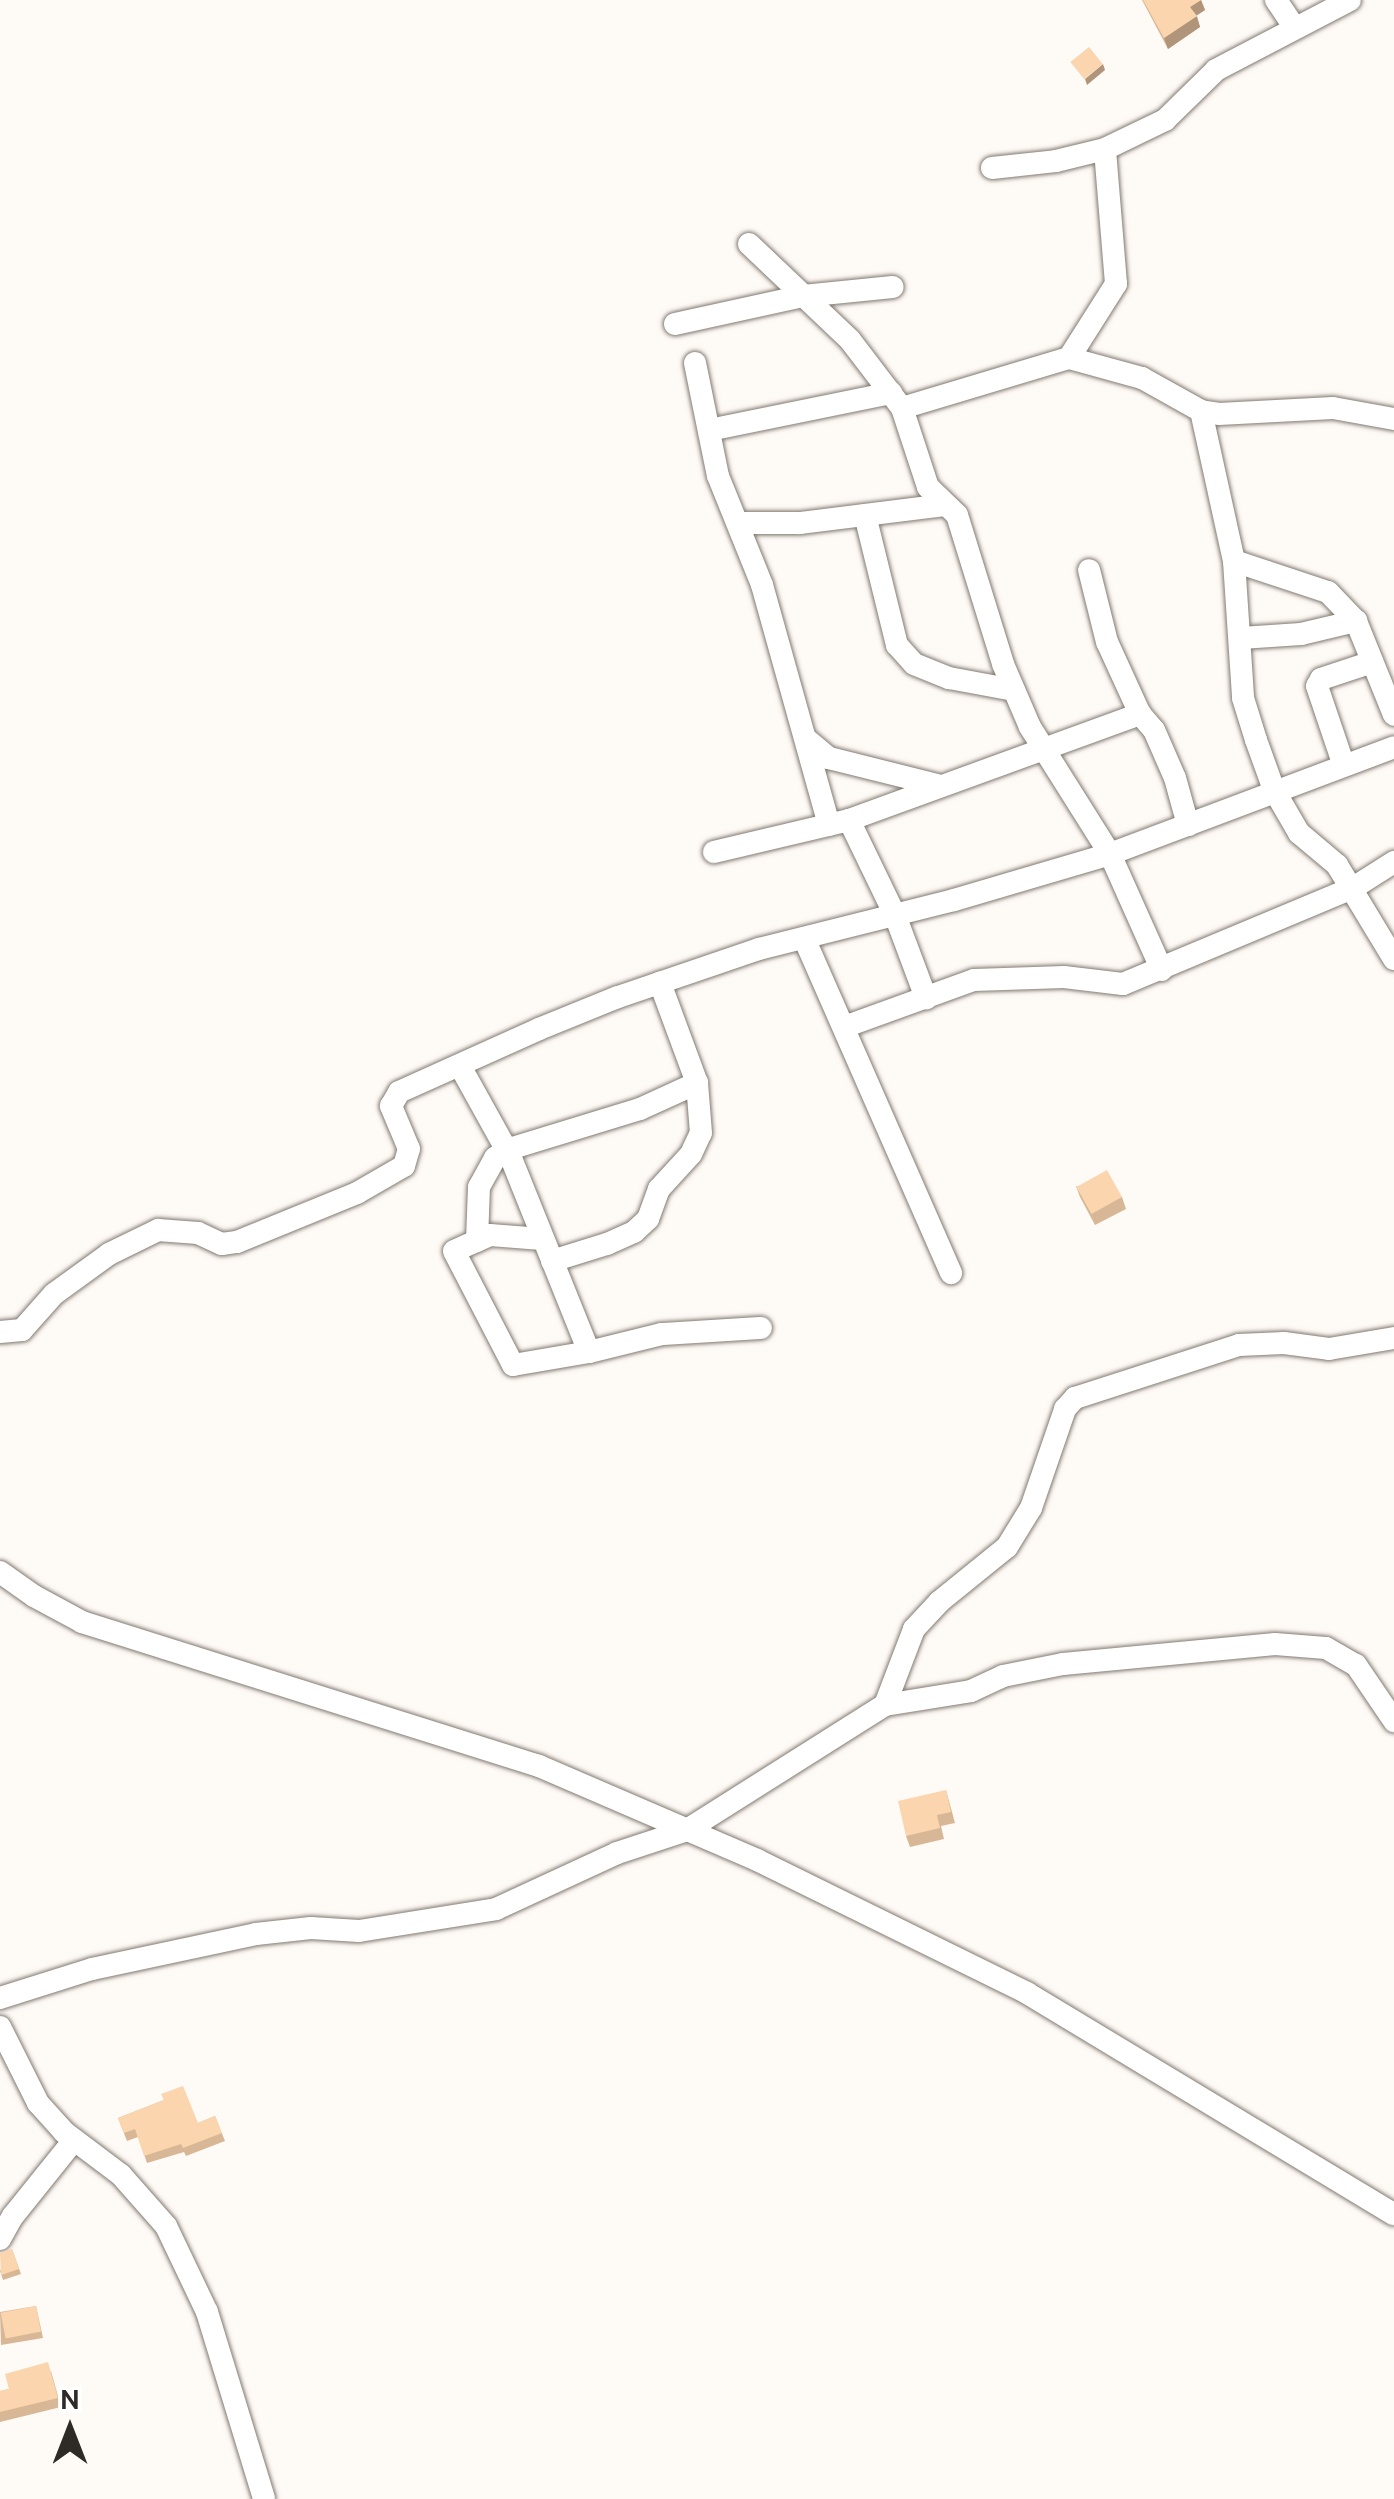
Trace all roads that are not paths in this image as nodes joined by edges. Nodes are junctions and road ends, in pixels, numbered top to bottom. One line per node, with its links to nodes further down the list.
1 (1276, 0): 3 (street)
2 (1350, 0): 3 (street)
3 (1294, 27): 4 (street)
4 (1106, 149): 5 (street); 10 (street)
5 (992, 168)
6 (749, 244): 8 (street)
7 (893, 287): 8 (street)
8 (804, 296): 9 (street); 12 (street)
9 (675, 324)
10 (1069, 358): 12 (street); 13 (street)
11 (696, 363): 15 (street)
12 (896, 400): 15 (street); 16 (street)
13 (1201, 410): 14 (street); 19 (street)
14 (1394, 419)
15 (709, 430): 18 (street)
16 (944, 505): 17 (street); 24 (street)
17 (864, 516): 18 (street); 24 (street)
18 (740, 523): 27 (street)
19 (1234, 561): 21 (street); 22 (street)
20 (1089, 570): 25 (street)
21 (1356, 621): 22 (street); 23 (street)
22 (1241, 638): 32 (street)
23 (1372, 662): 26 (street); 30 (street)
24 (1014, 690): 28 (street)
25 (1140, 714): 28 (street); 34 (street)
26 (1394, 715)
27 (806, 739): 31 (street); 33 (street)
28 (1042, 746): 31 (street); 36 (street)
29 (1394, 747): 30 (street)
30 (1343, 763): 32 (street)
31 (938, 785): 33 (street)
32 (1274, 790): 34 (street); 38 (street)
33 (839, 822): 35 (street); 39 (street)
34 (1188, 825): 36 (street)
35 (714, 852)
36 (1110, 854): 39 (street); 42 (street)
37 (1394, 862): 38 (street)
38 (1353, 888): 41 (street); 42 (street)
39 (894, 915): 40 (street); 44 (street)
40 (804, 938): 43 (street); 45 (street)
41 (1394, 959)
42 (1162, 970): 44 (street)
43 (660, 983): 46 (street); 47 (street)
44 (926, 998): 45 (street)
45 (844, 1026): 51 (street)
46 (460, 1066): 48 (street); 53 (street)
47 (696, 1083): 48 (street); 50 (street)
48 (506, 1150): 49 (street); 50 (street)
49 (477, 1241): 50 (street); 55 (street)
50 (547, 1250): 55 (street)
51 (951, 1273)
52 (760, 1328): 55 (street)
53 (0, 1332)
54 (1394, 1338): 57 (street)
55 (589, 1352)
56 (0, 1572): 59 (street)
57 (885, 1706): 58 (street); 59 (street)
58 (1394, 1721)
59 (686, 1830): 60 (street); 63 (street)
60 (0, 1998)
61 (0, 2027): 62 (street)
62 (74, 2140): 64 (street); 65 (street)
63 (1394, 2214)
64 (0, 2239)
65 (264, 2499)

